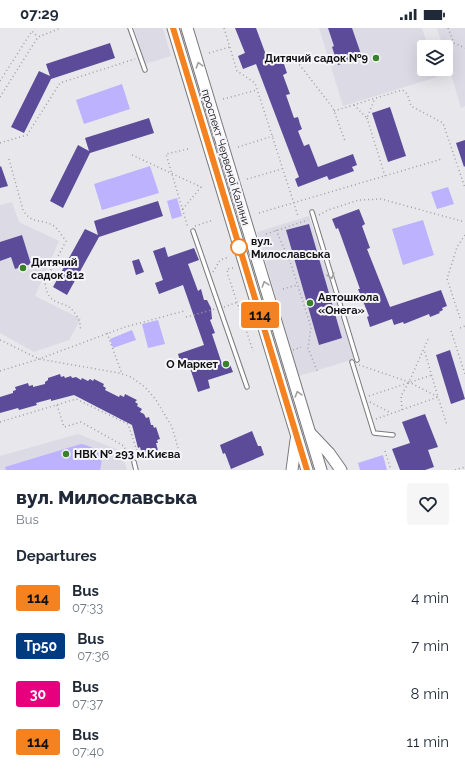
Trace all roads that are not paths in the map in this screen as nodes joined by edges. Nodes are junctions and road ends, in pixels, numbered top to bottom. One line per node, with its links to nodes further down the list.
1 (130, 28): 4 (lane)
2 (173, 28): 12 (main road, проспект Червоної Калини)
3 (187, 28): 10 (main road, проспект Червоної Калини, one-way to 3)
4 (145, 70)
5 (312, 212): 7 (lane, one-way to 7)
6 (193, 231): 9 (lane)
7 (357, 360)
8 (352, 362): 11 (lane)
9 (247, 387)
10 (309, 431): 17 (main road, проспект Червоної Калини); 18 (main road)
11 (392, 435)
12 (296, 436): 15 (main road); 16 (main road, проспект Червоної Калини)
13 (134, 462): 14 (lane)
14 (136, 470)
15 (292, 470)
16 (307, 470)
17 (321, 470)
18 (340, 470)

